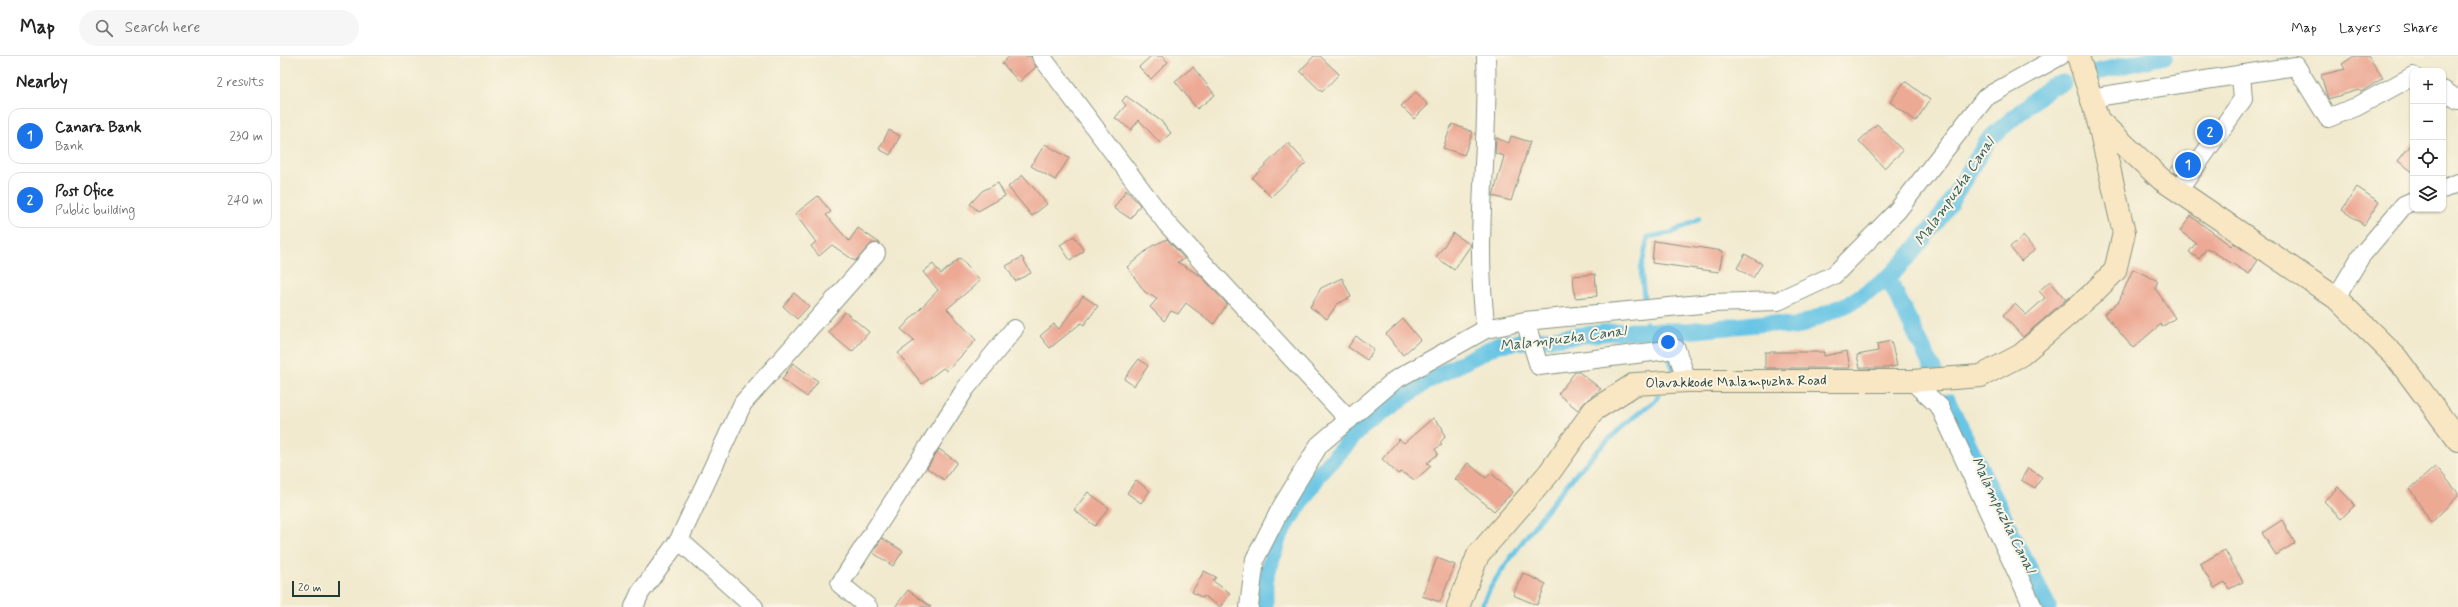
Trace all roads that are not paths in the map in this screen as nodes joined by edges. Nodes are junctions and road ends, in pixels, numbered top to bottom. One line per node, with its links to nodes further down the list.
1 (1041, 56): 23 (street)
2 (1486, 56): 20 (street)
3 (2060, 56): 18 (street)
4 (2078, 56): 9 (main road, Olavakkode Malampuzha Road)
5 (2297, 61): 6 (street); 7 (street)
6 (2241, 74): 9 (street); 14 (street)
7 (2410, 78)
8 (2446, 92): 10 (street)
9 (2090, 98): 11 (main road, Olavakkode Malampuzha Road)
10 (2458, 100)
11 (2098, 120): 14 (main road); 22 (main road, Olavakkode Malampuzha Road)
12 (2458, 183): 13 (street)
13 (2446, 188)
14 (2178, 192): 17 (main road)
15 (2410, 202): 17 (street)
16 (876, 253): 25 (street)
17 (2336, 298): 24 (main road)
18 (1525, 321): 20 (street); 21 (street)
19 (1014, 329): 28 (street)
20 (1486, 329): 23 (street)
21 (1687, 381): 22 (main road, Olavakkode Malampuzha Road); 30 (main road, Olavakkode Malampuzha Road)
22 (1912, 381): 31 (street)
23 (1349, 420): 29 (street)
24 (2458, 440)
25 (679, 540): 26 (street); 27 (street)
26 (634, 607)
27 (754, 607)
28 (868, 607)
29 (1249, 607)
30 (1458, 607)
31 (2033, 607)

